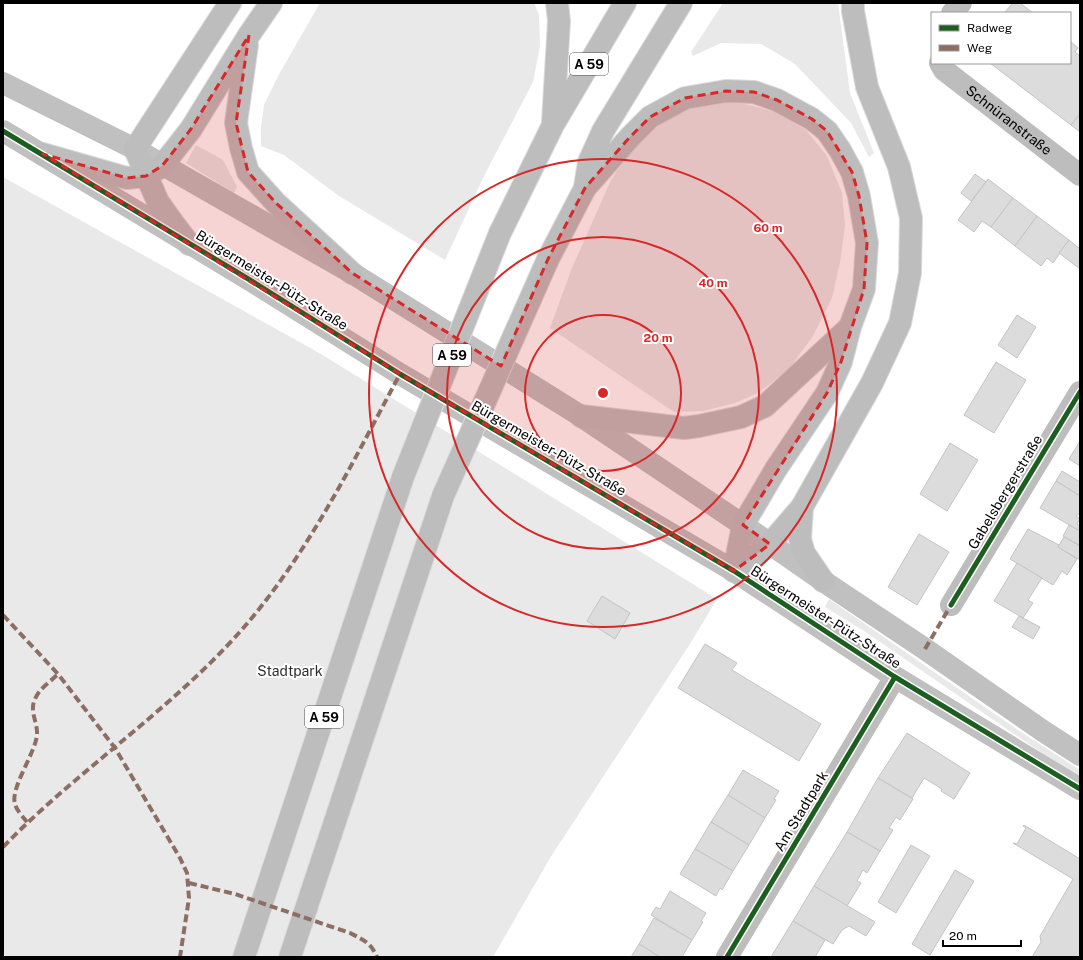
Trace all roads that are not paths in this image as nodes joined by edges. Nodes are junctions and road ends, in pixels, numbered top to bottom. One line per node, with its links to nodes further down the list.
1 (230, 3): 14 (main road)
2 (271, 3): 9 (main road)
3 (557, 3): 12 (main road)
4 (626, 3): 12 (main road, A 59)
5 (681, 3): 18 (main road)
6 (853, 3): 24 (main road)
7 (961, 3): 8 (main road)
8 (953, 12)
9 (249, 35): 16 (main road); 20 (main road)
10 (941, 64): 17 (main road, Schnüranstraße)
11 (3, 83): 14 (main road)
12 (553, 125): 33 (main road, A 59, bridge)
13 (3, 131): 15 (main road, Bürgermeister-Pütz-Straße)
14 (135, 150): 16 (main road)
15 (42, 154): 16 (main road); 19 (main road, Bürgermeister-Pütz-Straße)
16 (154, 171): 19 (main road); 20 (main road, Bürgermeister-Pütz-Straße)
17 (1080, 175)
18 (585, 188): 21 (main road); 34 (main road, bridge)
19 (189, 244): 27 (main road, Bürgermeister-Pütz-Straße)
20 (352, 273): 23 (main road, Bürgermeister-Pütz-Straße)
21 (850, 326): 23 (main road); 25 (main road)
22 (1080, 392): 29 (main road, Gabelsbergerstraße)
23 (581, 416): 25 (main road, Bürgermeister-Pütz-Straße)
24 (802, 507): 26 (main road); 28 (main road)
25 (743, 525): 26 (main road, Bürgermeister-Pütz-Straße); 27 (main road)
26 (770, 544): 27 (main road); 28 (main road, Bürgermeister-Pütz-Straße)
27 (734, 571): 30 (main road, Bürgermeister-Pütz-Straße)
28 (824, 581): 31 (main road, Bürgermeister-Pütz-Straße)
29 (951, 605)
30 (895, 677): 32 (main road, Bürgermeister-Pütz-Straße); 35 (main road, Am Stadtpark)
31 (1080, 755)
32 (1080, 789)
33 (244, 957)
34 (290, 957)
35 (727, 957)

